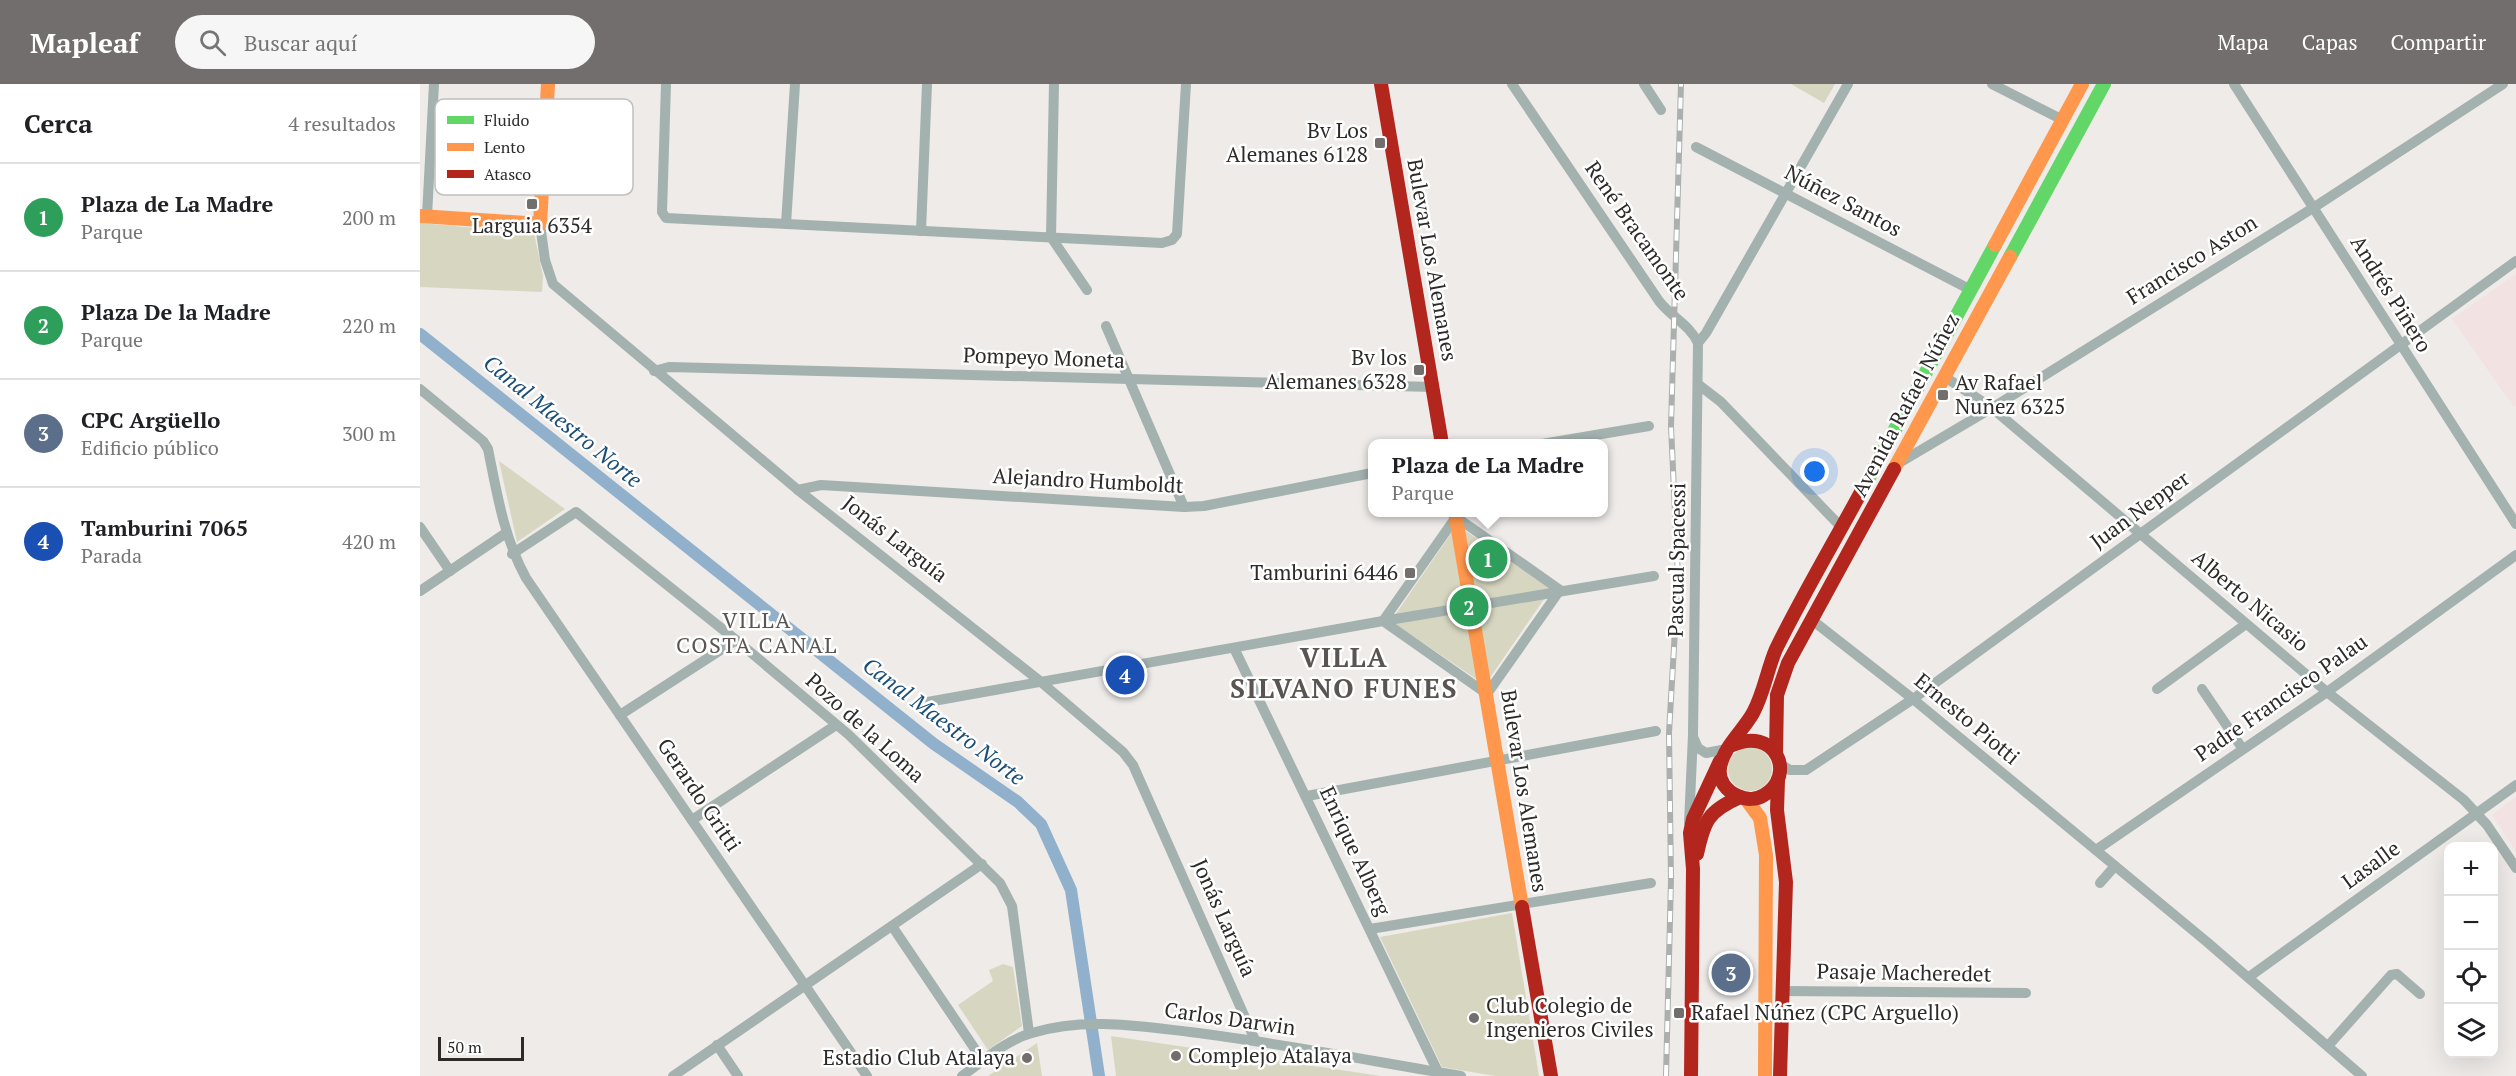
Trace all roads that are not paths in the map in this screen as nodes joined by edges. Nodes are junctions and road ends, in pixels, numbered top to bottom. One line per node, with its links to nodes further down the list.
1 (434, 84): 24 (street)
2 (548, 84): 17 (main road, Jonás Larguía)
3 (666, 84): 26 (street)
4 (795, 84): 26 (street)
5 (927, 84): 27 (street)
6 (1054, 84): 28 (street)
7 (1186, 84): 28 (street)
8 (1381, 84): 39 (main road, Bulevar Los Alemanes)
9 (1512, 84): 33 (street, René Bracamonte)
10 (1644, 84): 18 (street)
11 (1848, 84): 21 (street)
12 (1992, 84): 19 (street)
13 (2082, 84): 19 (main road, Avenida Rafael Núñez)
14 (2104, 84): 36 (main road, Avenida Rafael Núñez)
15 (2234, 84): 23 (street, Andrés Piñero)
16 (2503, 84): 23 (street, Francisco Aston)
17 (547, 99)
18 (1662, 110)
19 (2063, 120): 31 (main road, Avenida Rafael Núñez)
20 (1696, 147): 21 (street, Núñez Santos)
21 (1786, 194): 31 (street, Núñez Santos); 33 (street)
22 (542, 195): 25 (main road, Jonás Larguía)
23 (2313, 208): 34 (street, Andrés Piñero); 42 (street, Francisco Aston)
24 (423, 216): 25 (main road)
25 (540, 224): 35 (street, Jonás Larguía)
26 (786, 224): 27 (street)
27 (921, 231): 28 (street)
28 (1051, 237): 30 (street)
29 (2516, 261): 34 (street, Juan Nepper)
30 (1088, 290)
31 (1971, 290): 41 (main road); 55 (main road, Avenida Rafael Núñez)
32 (1106, 326): 37 (street)
33 (1698, 343): 38 (street)
34 (2400, 346): 53 (street, Andrés Piñero); 57 (street, Juan Nepper)
35 (654, 371): 37 (street, Pompeyo Moneta); 48 (street, Jonás Larguía)
36 (1946, 377): 41 (main road, Avenida Rafael Núñez); 42 (street, Alberto Nicasio)
37 (1128, 380): 39 (street, Pompeyo Moneta); 49 (street)
38 (1699, 385): 55 (street); 80 (street, Pascual Spacessi)
39 (1432, 387): 44 (main road, Bulevar Los Alemanes)
40 (420, 389): 56 (street, Gerardo Gritti)
41 (1934, 399): 46 (main road, Avenida Rafael Núñez)
42 (1992, 408): 46 (street, Francisco Aston); 57 (street, Alberto Nicasio)
43 (1649, 426): 45 (street)
44 (1441, 439)
45 (1572, 439)
46 (1899, 463): 65 (main road, Avenida Rafael Núñez)
47 (1368, 474): 49 (street, Alejandro Humboldt)
48 (798, 490): 49 (street, Alejandro Humboldt); 70 (street, Jonás Larguía)
49 (1184, 507)
50 (1454, 517): 66 (street)
51 (1455, 517): 64 (main road, Bulevar Los Alemanes)
52 (1458, 517): 62 (street)
53 (2516, 524)
54 (420, 527): 60 (street)
55 (1842, 528): 82 (main road, Avenida Rafael Núñez)
56 (506, 533): 58 (street, Gerardo Gritti); 60 (street)
57 (2140, 534): 67 (street, Alberto Nicasio); 75 (street, Juan Nepper)
58 (513, 554): 68 (street, Pozo de la Loma); 77 (street, Gerardo Gritti)
59 (2516, 555): 73 (street, Padre Francisco Palau)
60 (450, 571): 63 (street)
61 (1654, 576): 62 (street)
62 (1560, 590): 64 (street); 74 (street)
63 (420, 591)
64 (1473, 606): 66 (street); 74 (main road, Bulevar Los Alemanes)
65 (1812, 620): 75 (street, Ernesto Piotti); 83 (main road, Avenida Rafael Núñez)
66 (1383, 621): 69 (street); 74 (street)
67 (2246, 624): 71 (street); 73 (street, Alberto Nicasio)
68 (736, 640): 77 (street); 78 (street, Pozo de la Loma)
69 (1234, 648): 70 (street); 87 (street, Enrique Alberg)
70 (1041, 682): 76 (street); 108 (street, Jonás Larguía)
71 (2157, 689)
72 (2202, 689): 81 (street)
73 (2327, 692): 81 (street, Padre Francisco Palau); 89 (street, Alberto Nicasio)
74 (1487, 694): 84 (main road, Bulevar Los Alemanes)
75 (1913, 699): 83 (street, Juan Nepper); 92 (street, Ernesto Piotti)
76 (922, 703)
77 (620, 715): 90 (street, Gerardo Gritti)
78 (836, 725): 90 (street); 93 (street, Pozo de la Loma)
79 (1656, 730): 84 (street)
80 (1693, 735): 82 (street); 91 (street, Pascual Spacessi)
81 (2242, 748): 92 (street, Padre Francisco Palau)
82 (1726, 752): 83 (main road); 88 (main road); 91 (main road, Avenida Rafael Núñez)
83 (1778, 759): 85 (main road, Avenida Rafael Núñez)
84 (1497, 760): 87 (street); 99 (main road, Bulevar Los Alemanes)
85 (1778, 780): 88 (main road, Avenida Rafael Núñez); 104 (main road)
86 (2516, 785): 89 (street, Lasalle)
87 (1307, 796): 101 (street, Enrique Alberg)
88 (1743, 798): 96 (main road, Avenida Rafael Núñez); 120 (main road)
89 (2476, 813): 95 (street, Alberto Nicasio); 102 (street, Lasalle)
90 (692, 820): 103 (street, Gerardo Gritti)
91 (1690, 833): 96 (main road, Avenida Rafael Núñez)
92 (2096, 850): 94 (street, Ernesto Piotti)
93 (982, 864): 100 (street); 107 (street, Pozo de la Loma)
94 (2115, 866): 98 (street); 102 (street)
95 (2516, 868)
96 (1694, 869): 119 (main road, Avenida Rafael Núñez)
97 (1651, 883): 99 (street)
98 (2100, 883)
99 (1521, 903): 101 (street); 118 (main road, Bulevar Los Alemanes)
100 (892, 926): 103 (street); 111 (street)
101 (1370, 929): 112 (street, Enrique Alberg)
102 (2249, 977): 110 (street)
103 (805, 985): 109 (street); 115 (street, Gerardo Gritti)
104 (1783, 991): 105 (street, Pasaje Macheredet); 121 (main road)
105 (2026, 993)
106 (2420, 994): 110 (street)
107 (1029, 1033): 108 (street, Carlos Darwin); 111 (street)
108 (1255, 1040): 112 (street, Carlos Darwin)
109 (717, 1045): 113 (street); 114 (street)
110 (2328, 1046): 122 (street)
111 (983, 1061): 116 (street)
112 (1438, 1072): 117 (street, Carlos Darwin)
113 (673, 1076)
114 (738, 1076)
115 (867, 1076)
116 (962, 1076)
117 (1461, 1076)
118 (1551, 1076)
119 (1691, 1076)
120 (1765, 1076)
121 (1780, 1076)
122 (2362, 1076)

